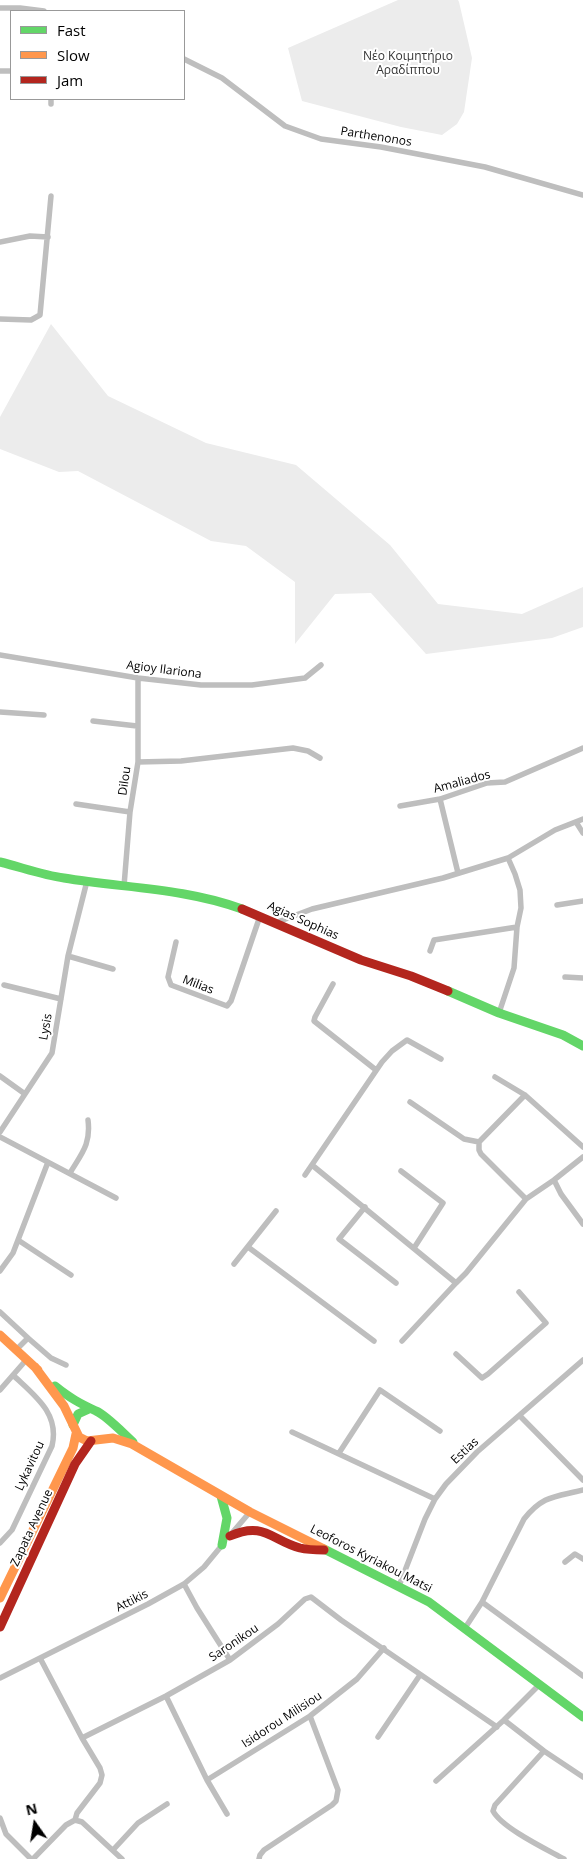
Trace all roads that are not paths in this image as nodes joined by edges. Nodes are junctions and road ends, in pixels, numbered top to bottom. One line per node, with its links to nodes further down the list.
1 (0, 8): 2 (street)
2 (36, 10)
3 (185, 60): 4 (street, Parthenonos)
4 (583, 195)
5 (52, 196): 6 (street)
6 (48, 237): 7 (street); 8 (street)
7 (0, 242)
8 (0, 319)
9 (0, 655): 11 (street, Agioy Ilariona)
10 (321, 665): 11 (street, Agioy Ilariona)
11 (138, 678): 15 (street, Dilou)
12 (0, 712): 13 (street)
13 (44, 715)
14 (92, 721): 15 (street)
15 (137, 726): 18 (street, Dilou)
16 (583, 748): 19 (street, Amaliados)
17 (320, 758): 18 (street)
18 (138, 762): 22 (street, Dilou)
19 (440, 799): 21 (street, Amaliados); 28 (street)
20 (76, 804): 22 (street)
21 (400, 806)
22 (130, 812): 30 (street, Dilou)
23 (583, 819): 24 (street)
24 (576, 822): 25 (street); 26 (street)
25 (583, 833)
26 (508, 858): 28 (street); 35 (street)
27 (0, 862): 29 (main road, Agias Sophias)
28 (458, 873): 34 (street)
29 (87, 881): 30 (main road, Agias Sophias); 38 (street, Lysis)
30 (124, 886): 33 (main road, Agias Sophias)
31 (583, 901): 32 (street)
32 (557, 905)
33 (260, 916): 34 (main road, Agias Sophias); 36 (street, Milias)
34 (275, 923): 45 (main road, Agias Sophias)
35 (517, 927): 37 (street); 45 (street)
36 (176, 942)
37 (430, 951)
38 (68, 956): 39 (street); 44 (street, Lysis)
39 (113, 969)
40 (564, 977): 41 (street)
41 (583, 978)
42 (332, 984): 48 (street)
43 (4, 985): 44 (street)
44 (61, 999): 51 (street, Lysis)
45 (499, 1013): 46 (main road, Agias Sophias)
46 (583, 1046)
47 (441, 1059): 48 (street)
48 (376, 1070): 61 (street)
49 (0, 1076): 51 (street)
50 (495, 1077): 52 (street)
51 (24, 1094): 55 (street, Lysis)
52 (524, 1095): 57 (street); 58 (street)
53 (410, 1102): 57 (street)
54 (88, 1120): 63 (street)
55 (0, 1132)
56 (0, 1137): 60 (street)
57 (479, 1142): 67 (street)
58 (583, 1148)
59 (583, 1157): 65 (street)
60 (48, 1162): 63 (street); 71 (street)
61 (312, 1165): 64 (street); 68 (street)
62 (401, 1171): 73 (street)
63 (70, 1173): 66 (street)
64 (305, 1175)
65 (554, 1180): 67 (street); 70 (street)
66 (116, 1198)
67 (526, 1199): 78 (street)
68 (365, 1207): 73 (street); 77 (street)
69 (276, 1211): 72 (street)
70 (583, 1224)
71 (18, 1240): 75 (street); 76 (street)
72 (248, 1247): 74 (street); 83 (street)
73 (414, 1248): 78 (street)
74 (234, 1264)
75 (0, 1271)
76 (70, 1275)
77 (396, 1283)
78 (456, 1283): 84 (street)
79 (519, 1292): 86 (street)
80 (0, 1312): 82 (street)
81 (0, 1335): 85 (main road, Leoforos Kyriakou Matsi)
82 (28, 1338): 85 (street); 89 (street)
83 (374, 1341)
84 (402, 1341)
85 (17, 1349): 87 (main road, Leoforos Kyriakou Matsi)
86 (456, 1354)
87 (27, 1359): 90 (main road, Leoforos Kyriakou Matsi); 91 (street)
88 (583, 1360): 94 (street, Estias)
89 (66, 1365)
90 (35, 1367): 93 (main road, Leoforos Kyriakou Matsi); 96 (main road, Leoforos Kyriakou Matsi)
91 (14, 1375): 92 (street); 108 (street, Lykavitou)
92 (0, 1390)
93 (89, 1409): 95 (main road, Leoforos Kyriakou Matsi); 96 (main road)
94 (520, 1416): 102 (street); 105 (street, Estias)
95 (103, 1417): 99 (main road); 100 (main road, Leoforos Kyriakou Matsi)
96 (74, 1430): 99 (main road, Leoforos Kyriakou Matsi); 115 (main road, Zapata Avenue)
97 (440, 1431): 101 (street)
98 (292, 1432): 101 (street)
99 (95, 1440): 100 (main road, Leoforos Kyriakou Matsi); 117 (main road, Zapata Avenue)
100 (145, 1451): 104 (main road, Leoforos Kyriakou Matsi)
101 (339, 1453): 105 (street)
102 (583, 1480)
103 (583, 1490): 116 (street)
104 (221, 1496): 106 (main road, Leoforos Kyriakou Matsi); 109 (main road)
105 (435, 1499): 114 (street, Estias)
106 (250, 1512): 107 (street, Attikis); 110 (main road, Leoforos Kyriakou Matsi)
107 (230, 1536): 109 (street, Attikis); 110 (main road)
108 (0, 1543)
109 (222, 1545): 113 (street, Attikis)
110 (327, 1550): 114 (main road, Leoforos Kyriakou Matsi)
111 (583, 1559): 112 (street)
112 (565, 1562)
113 (184, 1584): 120 (street, Attikis); 121 (street)
114 (399, 1586): 118 (main road, Leoforos Kyriakou Matsi)
115 (0, 1598)
116 (482, 1602): 118 (street); 123 (street)
117 (0, 1627)
118 (465, 1628): 125 (main road, Leoforos Kyriakou Matsi)
119 (384, 1648): 121 (street, Saronikou); 122 (street); 127 (street, Isidorou Milisiou)
120 (40, 1658): 124 (street, Attikis); 132 (street)
121 (230, 1660): 126 (street, Saronikou)
122 (420, 1674): 130 (street); 131 (street)
123 (583, 1676)
124 (0, 1678)
125 (539, 1685): 128 (main road, Leoforos Kyriakou Matsi); 129 (street)
126 (166, 1696): 132 (street, Saronikou); 135 (street)
127 (310, 1716): 135 (street, Isidorou Milisiou); 144 (street)
128 (583, 1718)
129 (504, 1720): 130 (street); 133 (street)
130 (497, 1727): 136 (street)
131 (378, 1737)
132 (82, 1738): 140 (street)
133 (544, 1751): 134 (street); 145 (street)
134 (583, 1777)
135 (207, 1780): 138 (street)
136 (436, 1781)
137 (167, 1804): 141 (street)
138 (227, 1814)
139 (0, 1818): 142 (street)
140 (75, 1820): 141 (street); 142 (street)
141 (113, 1850): 143 (street)
142 (32, 1859)
143 (122, 1859)
144 (259, 1859)
145 (564, 1859)

